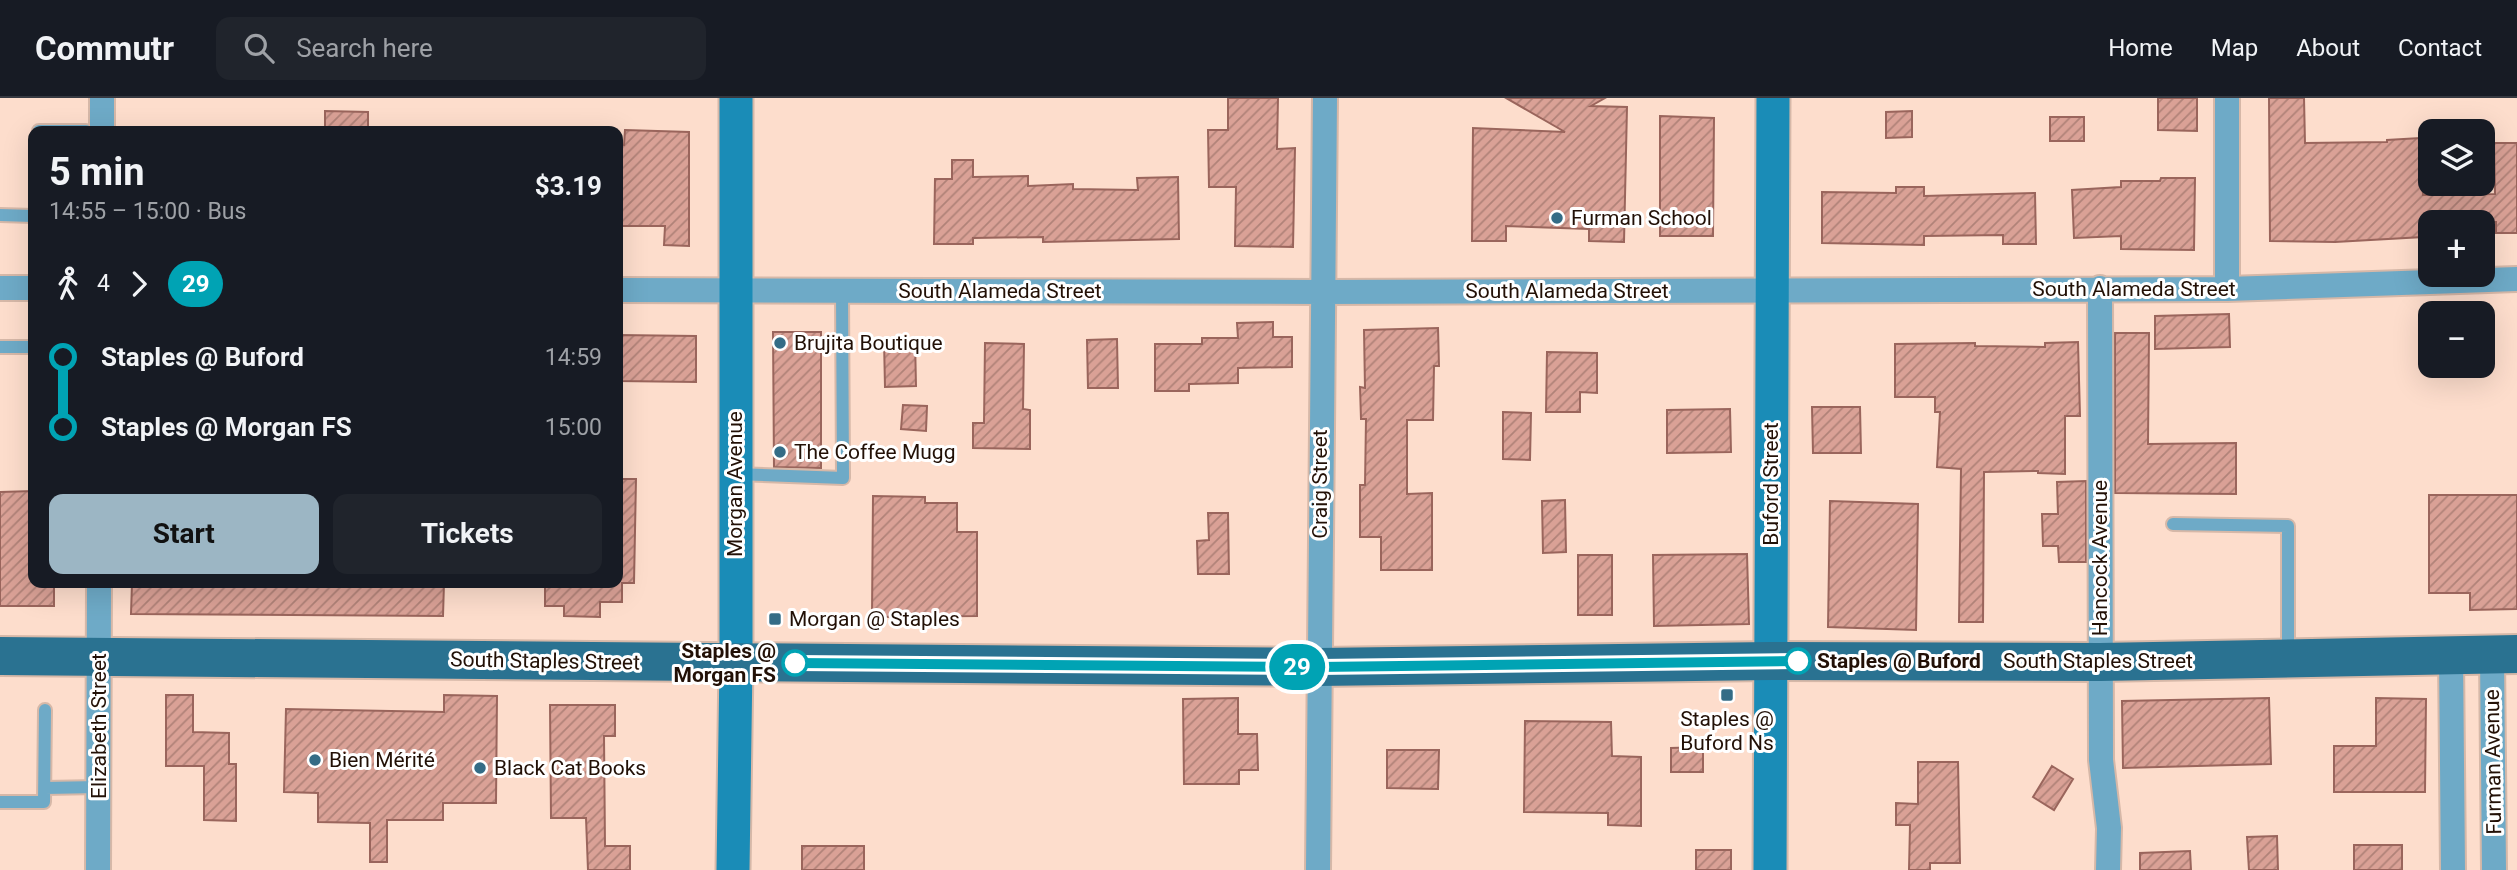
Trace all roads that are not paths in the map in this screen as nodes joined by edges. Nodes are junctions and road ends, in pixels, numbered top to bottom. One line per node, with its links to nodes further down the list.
1 (102, 98): 6 (street)
2 (736, 98): 15 (main road, Morgan Avenue)
3 (1325, 98): 18 (street, Craig Street)
4 (1773, 98): 17 (main road, Buford Street)
5 (2227, 98): 13 (street)
6 (102, 126)
7 (0, 215): 8 (lane)
8 (28, 216)
9 (2517, 279): 13 (street, South Alameda Street)
10 (0, 288): 11 (street)
11 (28, 288)
12 (2100, 288): 13 (street, South Alameda Street); 17 (street, South Alameda Street); 30 (street, Hancock Avenue)
13 (2227, 289)
14 (623, 290): 15 (street, South Alameda Street)
15 (736, 290): 16 (street, South Alameda Street); 21 (main road, Morgan Avenue)
16 (842, 290): 18 (street, South Alameda Street); 21 (lane)
17 (1772, 290): 18 (street, South Alameda Street); 29 (main road, Buford Street)
18 (1322, 292): 32 (street, Craig Street)
19 (0, 347): 20 (lane)
20 (28, 347)
21 (735, 474): 31 (main road, Morgan Avenue)
22 (2173, 524): 28 (lane)
23 (99, 588): 26 (street, Elizabeth Street)
24 (2504, 654): 27 (main road, South Staples Street); 43 (street, Furman Avenue)
25 (0, 656): 26 (main road, South Staples Street)
26 (99, 656): 31 (main road, South Staples Street); 34 (street, Elizabeth Street)
27 (2451, 656): 28 (main road, South Staples Street); 42 (street, Furman Avenue)
28 (2288, 659): 30 (main road, South Staples Street)
29 (1771, 661): 30 (main road, South Staples Street); 32 (main road, South Staples Street); 40 (main road, Buford Street)
30 (2100, 662): 41 (street, Hancock Avenue)
31 (736, 663): 32 (main road, South Staples Street); 38 (main road, Morgan Avenue)
32 (1318, 667): 39 (street, Craig Street)
33 (45, 710): 35 (lane)
34 (99, 787): 35 (lane); 37 (street, Elizabeth Street)
35 (45, 788): 36 (lane)
36 (0, 802)
37 (98, 870)
38 (733, 870)
39 (1318, 870)
40 (1770, 870)
41 (2108, 870)
42 (2453, 870)
43 (2494, 870)

